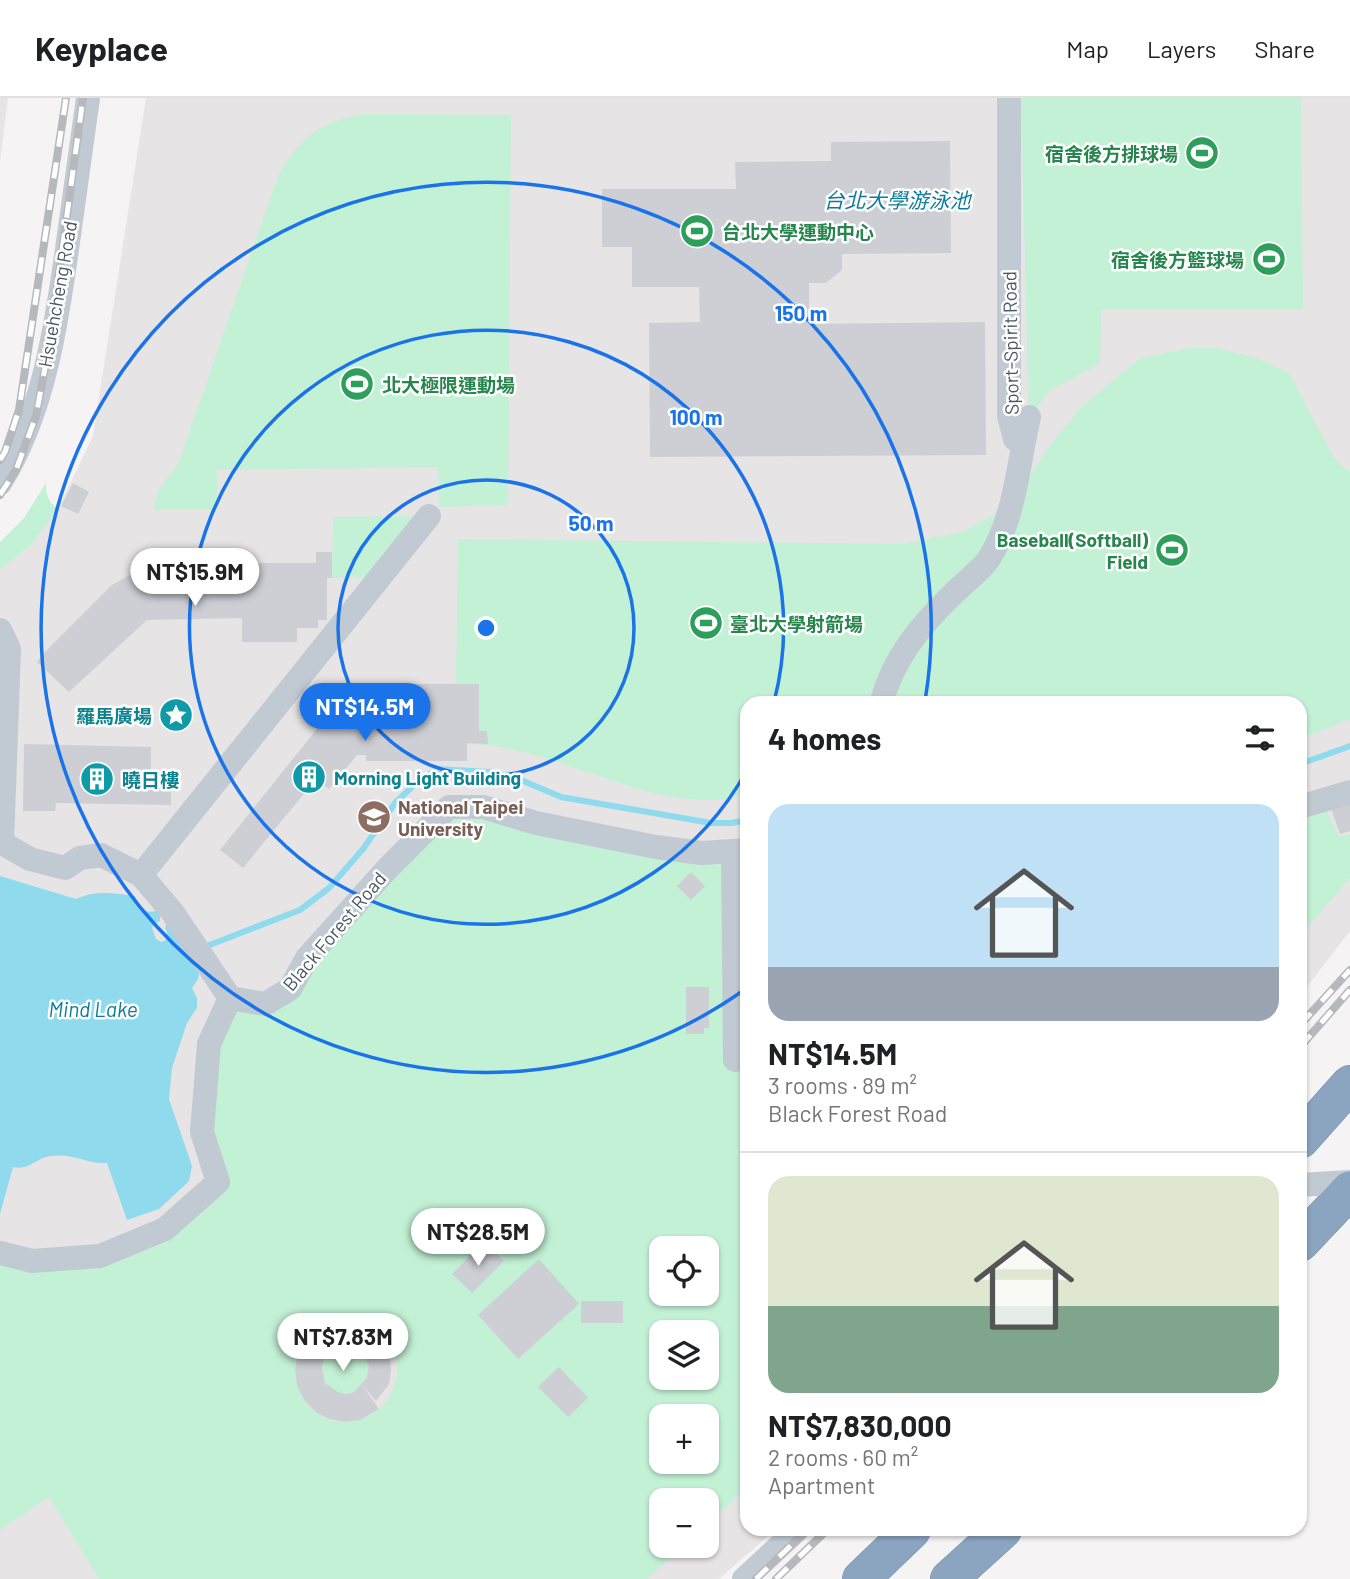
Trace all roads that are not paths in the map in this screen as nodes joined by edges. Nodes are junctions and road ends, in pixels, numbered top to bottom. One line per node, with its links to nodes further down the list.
1 (88, 98): 3 (street, Hsuehcheng Road)
2 (1009, 98): 6 (street, Sport-Spirit Road)
3 (0, 483)
4 (429, 516): 11 (street)
5 (0, 631): 9 (street)
6 (883, 696)
7 (1350, 792): 8 (street)
8 (1307, 805)
9 (1, 844): 11 (street)
10 (740, 850): 12 (street, Black Forest Road); 13 (street)
11 (141, 874): 12 (street)
12 (223, 988): 20 (street)
13 (735, 1059)
14 (1340, 1096): 15 (highway)
15 (1307, 1132)
16 (1350, 1182): 17 (street)
17 (1307, 1185)
18 (1350, 1190): 19 (highway)
19 (1307, 1236)
20 (0, 1252)
21 (791, 1536): 24 (street)
22 (906, 1536): 25 (highway)
23 (997, 1536): 26 (highway)
24 (744, 1579)
25 (861, 1579)
26 (950, 1579)

